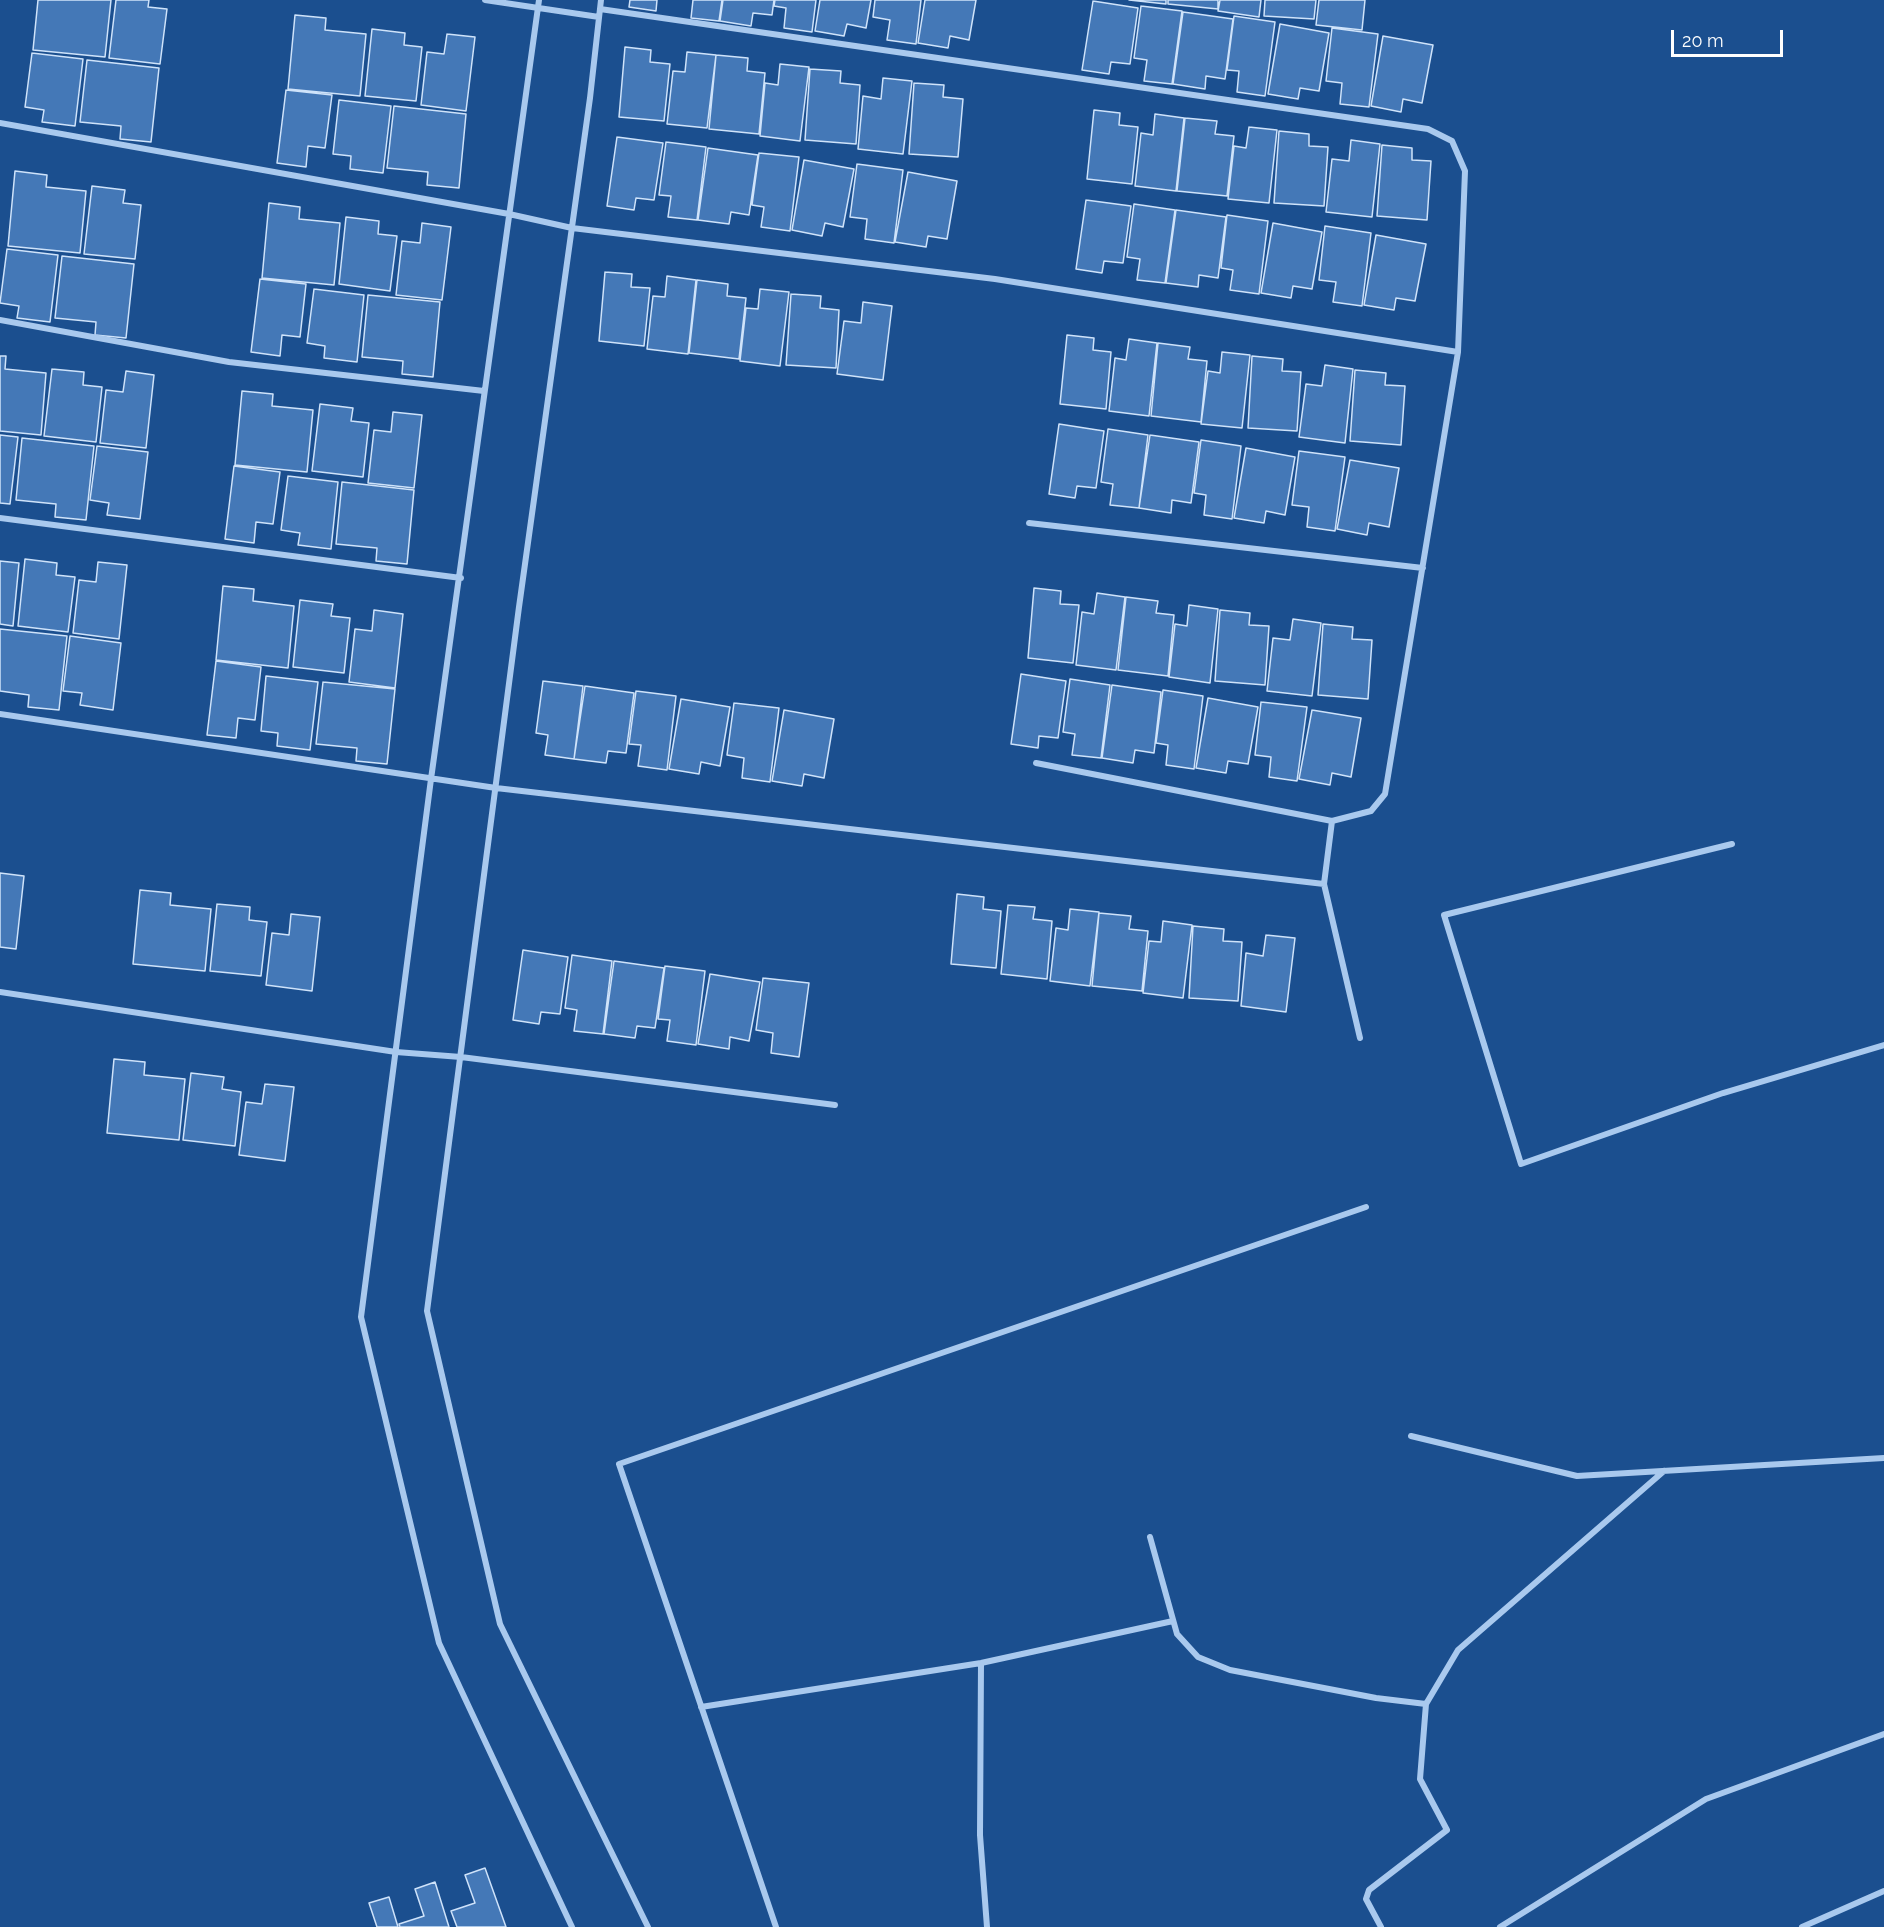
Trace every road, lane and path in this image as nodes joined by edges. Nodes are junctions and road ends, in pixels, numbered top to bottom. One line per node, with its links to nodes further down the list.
1 (485, 0): 4 (street)
2 (539, 0): 4 (street)
3 (601, 0): 5 (street)
4 (538, 8): 6 (street); 8 (street)
5 (600, 9): 6 (street); 11 (street)
6 (599, 17): 9 (street)
7 (0, 123): 8 (street)
8 (509, 214): 9 (street); 12 (street)
9 (572, 228): 11 (street); 20 (street)
10 (0, 320): 12 (street)
11 (1458, 352): 15 (street)
12 (484, 391): 16 (street)
13 (0, 518): 16 (street)
14 (1029, 523): 15 (street)
15 (1423, 568): 21 (street)
16 (461, 578): 19 (street)
17 (0, 714): 19 (street)
18 (1036, 763): 21 (street)
19 (431, 779): 20 (street); 27 (street)
20 (496, 788): 23 (street); 28 (street)
21 (1332, 821): 23 (street)
22 (1732, 844): 26 (street)
23 (1324, 884): 25 (street)
24 (0, 992): 27 (street)
25 (1360, 1038)
26 (1884, 1045)
27 (396, 1052): 28 (street); 41 (street)
28 (461, 1058): 29 (street); 42 (street)
29 (835, 1105)
30 (1366, 1207): 38 (street)
31 (1411, 1436): 33 (street)
32 (1884, 1458): 33 (street)
33 (1664, 1471): 37 (street)
34 (1150, 1537): 35 (street)
35 (1173, 1620): 36 (street); 37 (street)
36 (981, 1663): 38 (street); 44 (street)
37 (1426, 1704): 45 (street)
38 (701, 1707): 43 (street)
39 (1884, 1734): 46 (street)
40 (1884, 1891): 47 (street)
41 (572, 1927)
42 (648, 1927)
43 (776, 1927)
44 (987, 1927)
45 (1381, 1927)
46 (1500, 1927)
47 (1802, 1927)

